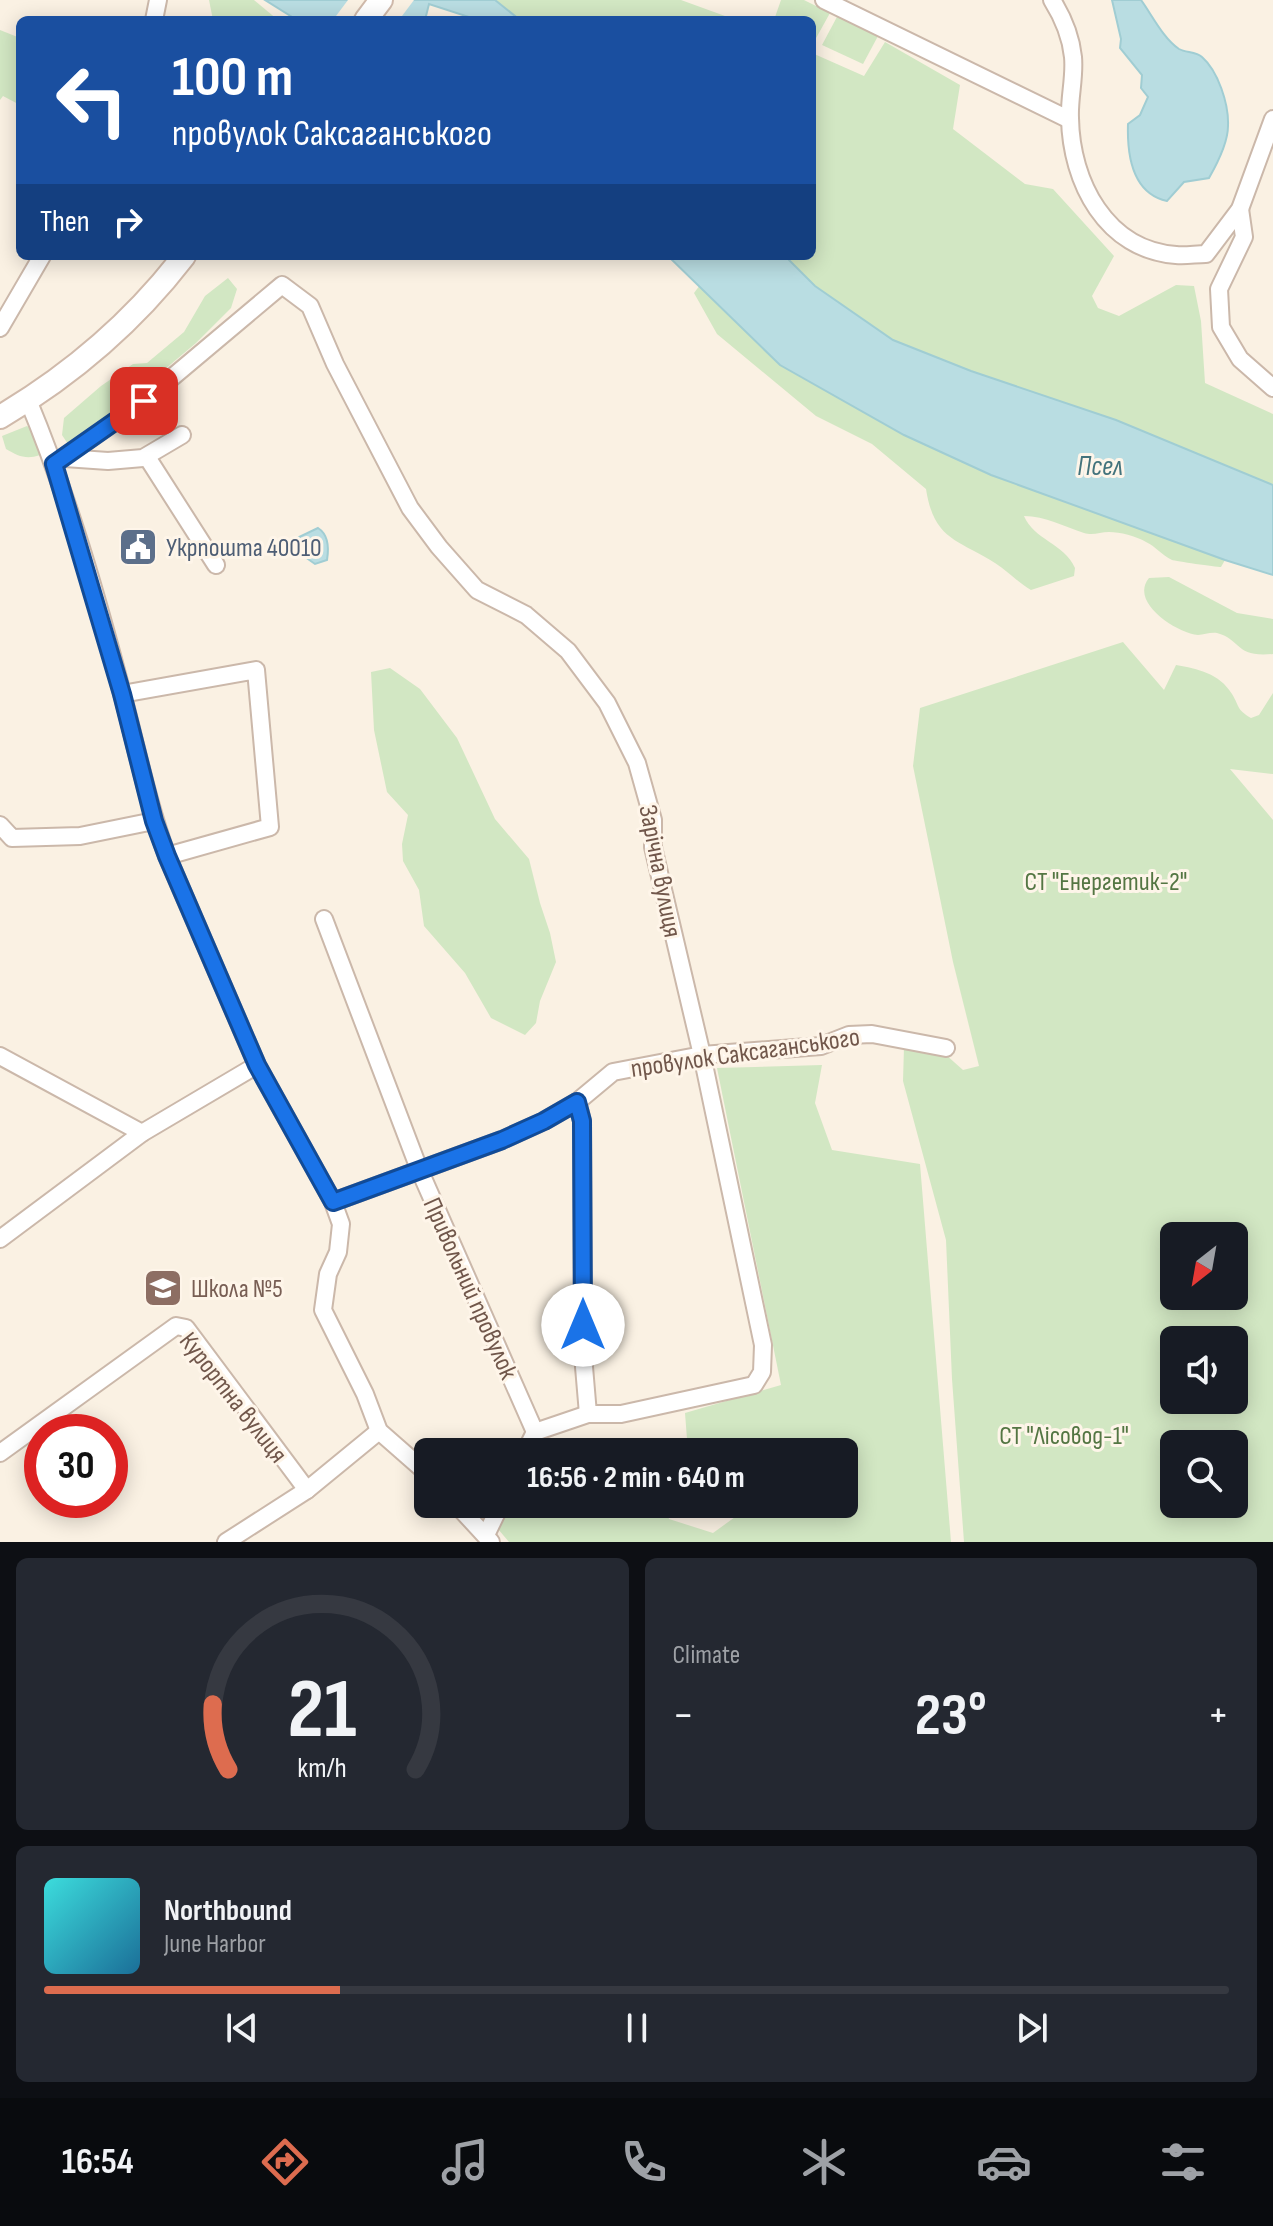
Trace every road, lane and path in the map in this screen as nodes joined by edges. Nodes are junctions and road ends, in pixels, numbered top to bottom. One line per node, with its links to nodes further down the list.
1 (824, 0): 4 (street)
2 (1052, 0): 4 (street)
3 (1273, 119): 5 (street)
4 (1070, 120): 5 (street)
5 (1240, 209): 9 (street)
6 (40, 260): 8 (street)
7 (181, 260): 10 (main road)
8 (0, 328)
9 (1273, 388)
10 (28, 400): 11 (main road); 14 (street)
11 (0, 416)
12 (182, 435): 13 (street)
13 (147, 457): 14 (street); 15 (street)
14 (60, 461): 16 (street); 23 (street, Зарічна вулиця)
15 (216, 565)
16 (122, 694): 17 (street); 20 (street)
17 (154, 821): 19 (street); 20 (street)
18 (0, 825): 19 (street)
19 (6, 840)
20 (167, 856): 25 (street)
21 (324, 919): 28 (street, Привольний провулок)
22 (946, 1048): 23 (street, провулок Саксаганського)
23 (702, 1055): 26 (street, провулок Саксаганського); 31 (street, Зарічна вулиця)
24 (0, 1056): 27 (street)
25 (257, 1065): 27 (street); 29 (street)
26 (577, 1102): 28 (street, провулок Саксаганського); 31 (street)
27 (142, 1133): 30 (street)
28 (419, 1169): 29 (street, провулок Саксаганського); 33 (street, Привольний провулок)
29 (333, 1202): 32 (street)
30 (0, 1239)
31 (588, 1414): 33 (street, Зарічна вулиця)
32 (379, 1431): 36 (street); 37 (street)
33 (535, 1432): 34 (street)
34 (532, 1438)
35 (0, 1453): 37 (street, Курортна вулиця)
36 (414, 1462)
37 (307, 1490): 41 (street)
38 (469, 1518): 40 (street)
39 (496, 1518): 40 (street)
40 (489, 1539)
41 (226, 1542)

